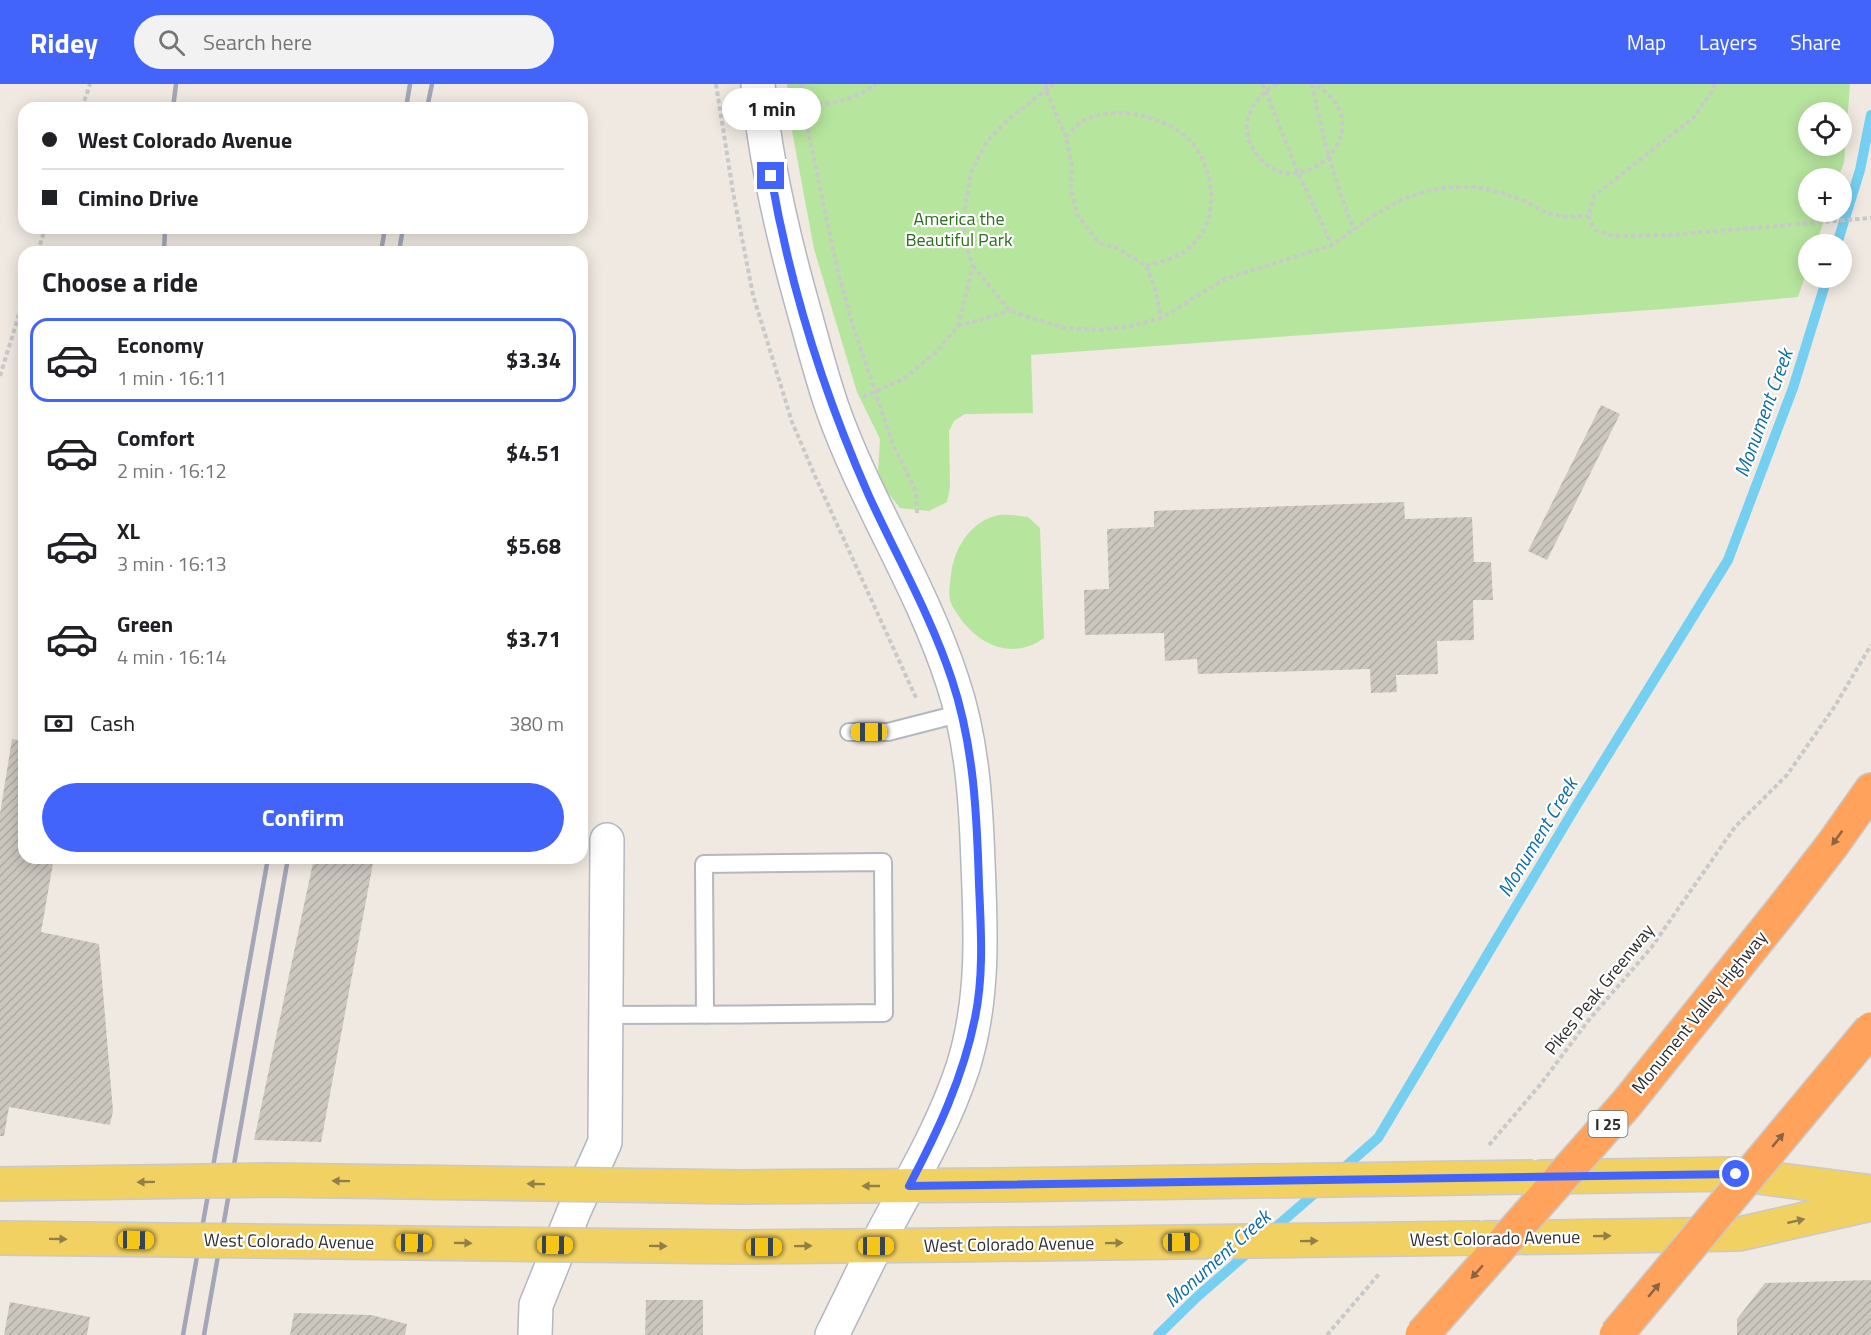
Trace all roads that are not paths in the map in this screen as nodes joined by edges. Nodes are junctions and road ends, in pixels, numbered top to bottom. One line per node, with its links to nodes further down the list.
1 (758, 84): 2 (street)
2 (962, 713): 3 (lane); 10 (street)
3 (849, 732)
4 (1871, 790): 17 (highway, Monument Valley Highway / I 25, one-way to 17, bridge)
5 (607, 840): 6 (street)
6 (606, 1015): 7 (lane); 15 (street)
7 (705, 1015): 7 (lane)
8 (1871, 1029): 18 (highway, one-way to 8, bridge)
9 (0, 1184): 10 (main road, one-way to 9, bridge)
10 (909, 1186): 11 (main road, bridge); 14 (street)
11 (1871, 1191)
12 (1871, 1204): 14 (main road, West Colorado Avenue, one-way to 12, bridge)
13 (0, 1238): 14 (main road, West Colorado Avenue, one-way to 14, bridge)
14 (876, 1246): 16 (street)
15 (535, 1335)
16 (832, 1335)
17 (1422, 1335)
18 (1616, 1335)

